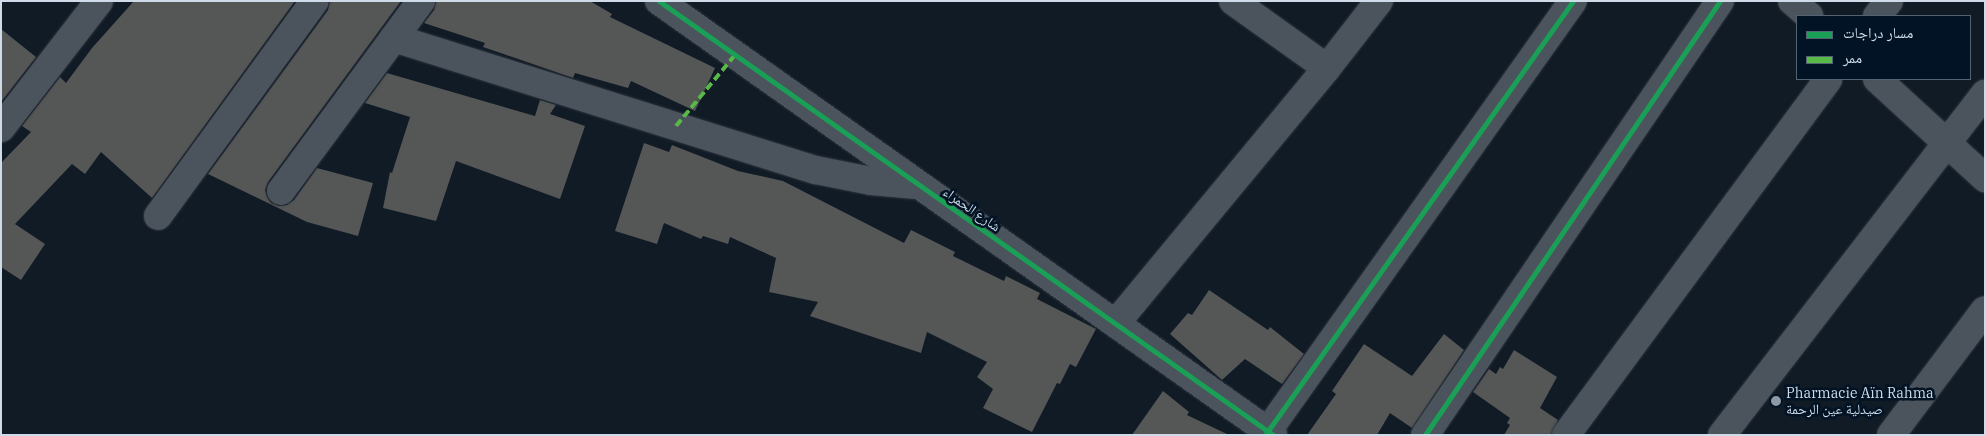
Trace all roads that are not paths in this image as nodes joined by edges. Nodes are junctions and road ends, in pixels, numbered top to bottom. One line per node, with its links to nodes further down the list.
1 (99, 1): 18 (street)
2 (315, 1): 23 (street)
3 (421, 1): 13 (street)
4 (659, 1): 21 (street, شارع الحمراء)
5 (1233, 1): 14 (street)
6 (1379, 1): 14 (street)
7 (1573, 1): 26 (street)
8 (1720, 1): 27 (street)
9 (1792, 1): 11 (street)
10 (1889, 1): 12 (street)
11 (1808, 15)
12 (1878, 15)
13 (394, 38): 21 (street); 22 (street)
14 (1327, 68): 25 (street)
15 (1827, 80): 28 (street)
16 (1878, 80): 19 (street)
17 (1985, 93): 19 (street)
18 (1, 128)
19 (1947, 143): 20 (street); 29 (street)
20 (1985, 178)
21 (917, 185): 25 (street, شارع الحمراء)
22 (281, 191)
23 (158, 216)
24 (1985, 310): 30 (street)
25 (1116, 323): 26 (street, شارع الحمراء)
26 (1268, 434)
27 (1424, 435)
28 (1566, 435)
29 (1722, 435)
30 (1890, 435)

